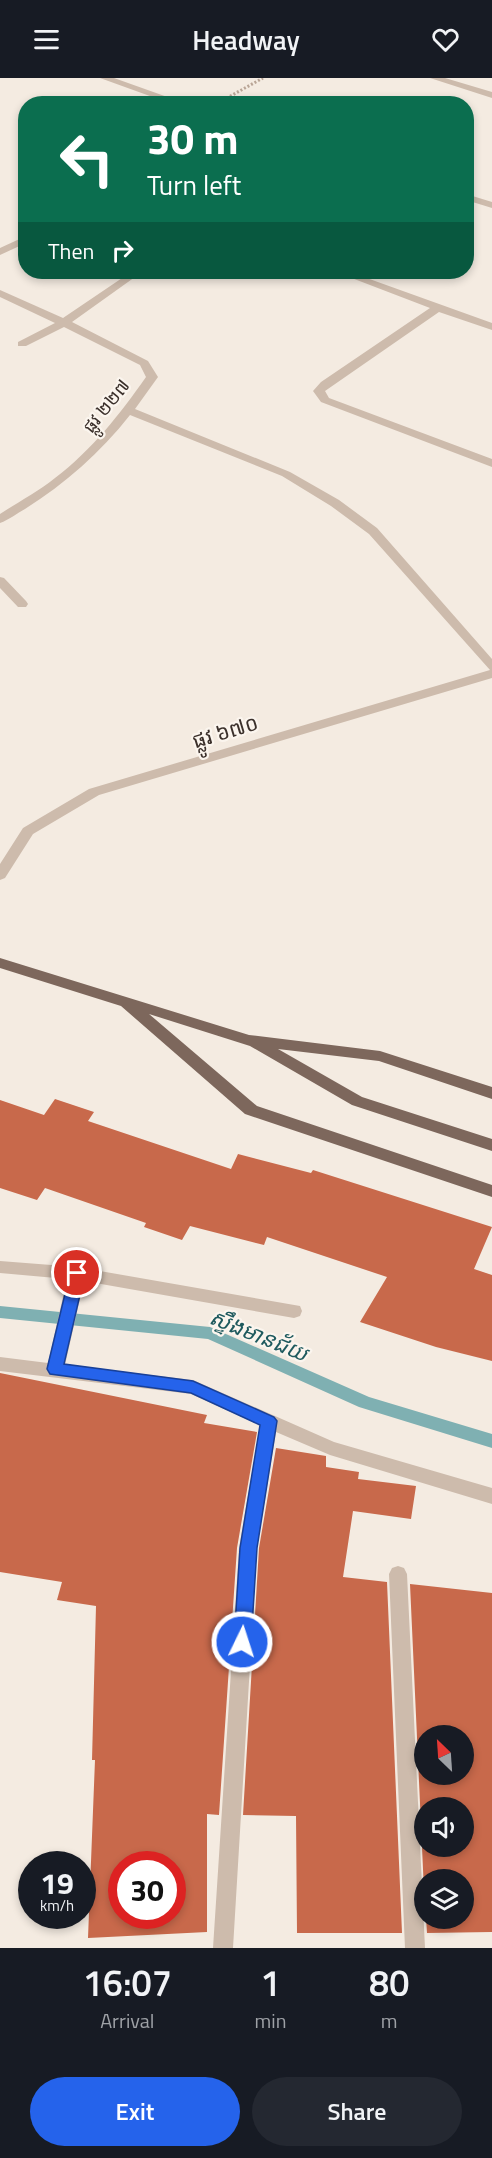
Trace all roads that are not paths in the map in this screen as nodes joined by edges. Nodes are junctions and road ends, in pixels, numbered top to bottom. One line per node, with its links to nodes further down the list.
1 (105, 78): 6 (street)
2 (435, 78): 4 (street)
3 (492, 85): 4 (street)
4 (475, 90): 5 (street)
5 (492, 95)
6 (159, 96)
7 (474, 199): 8 (street)
8 (492, 205)
9 (18, 243): 10 (street)
10 (0, 252)
11 (127, 279): 15 (street)
12 (361, 279): 14 (street)
13 (0, 293): 15 (street)
14 (439, 307): 16 (street); 19 (street)
15 (63, 323): 17 (street); 18 (street, ផ្លូវ ២២៧)
16 (492, 327)
17 (22, 344)
18 (128, 410): 20 (street, ផ្លូវ ២២៧); 23 (street)
19 (492, 463)
20 (0, 519)
21 (0, 580): 22 (street)
22 (22, 603)
23 (492, 667)
24 (492, 674): 25 (street, ផ្លូវ ៦៧០)
25 (0, 875)
26 (0, 963): 27 (main road)
27 (124, 1001): 28 (main road); 31 (main road)
28 (249, 1040): 29 (main road); 30 (main road)
29 (492, 1093)
30 (492, 1145)
31 (492, 1191)
32 (0, 1267): 33 (street)
33 (77, 1273): 34 (street); 36 (street)
34 (294, 1311)
35 (0, 1364): 36 (street)
36 (55, 1369): 37 (street)
37 (269, 1421): 38 (street); 40 (street)
38 (492, 1496)
39 (398, 1574): 41 (street)
40 (223, 1948)
41 (415, 1948)

